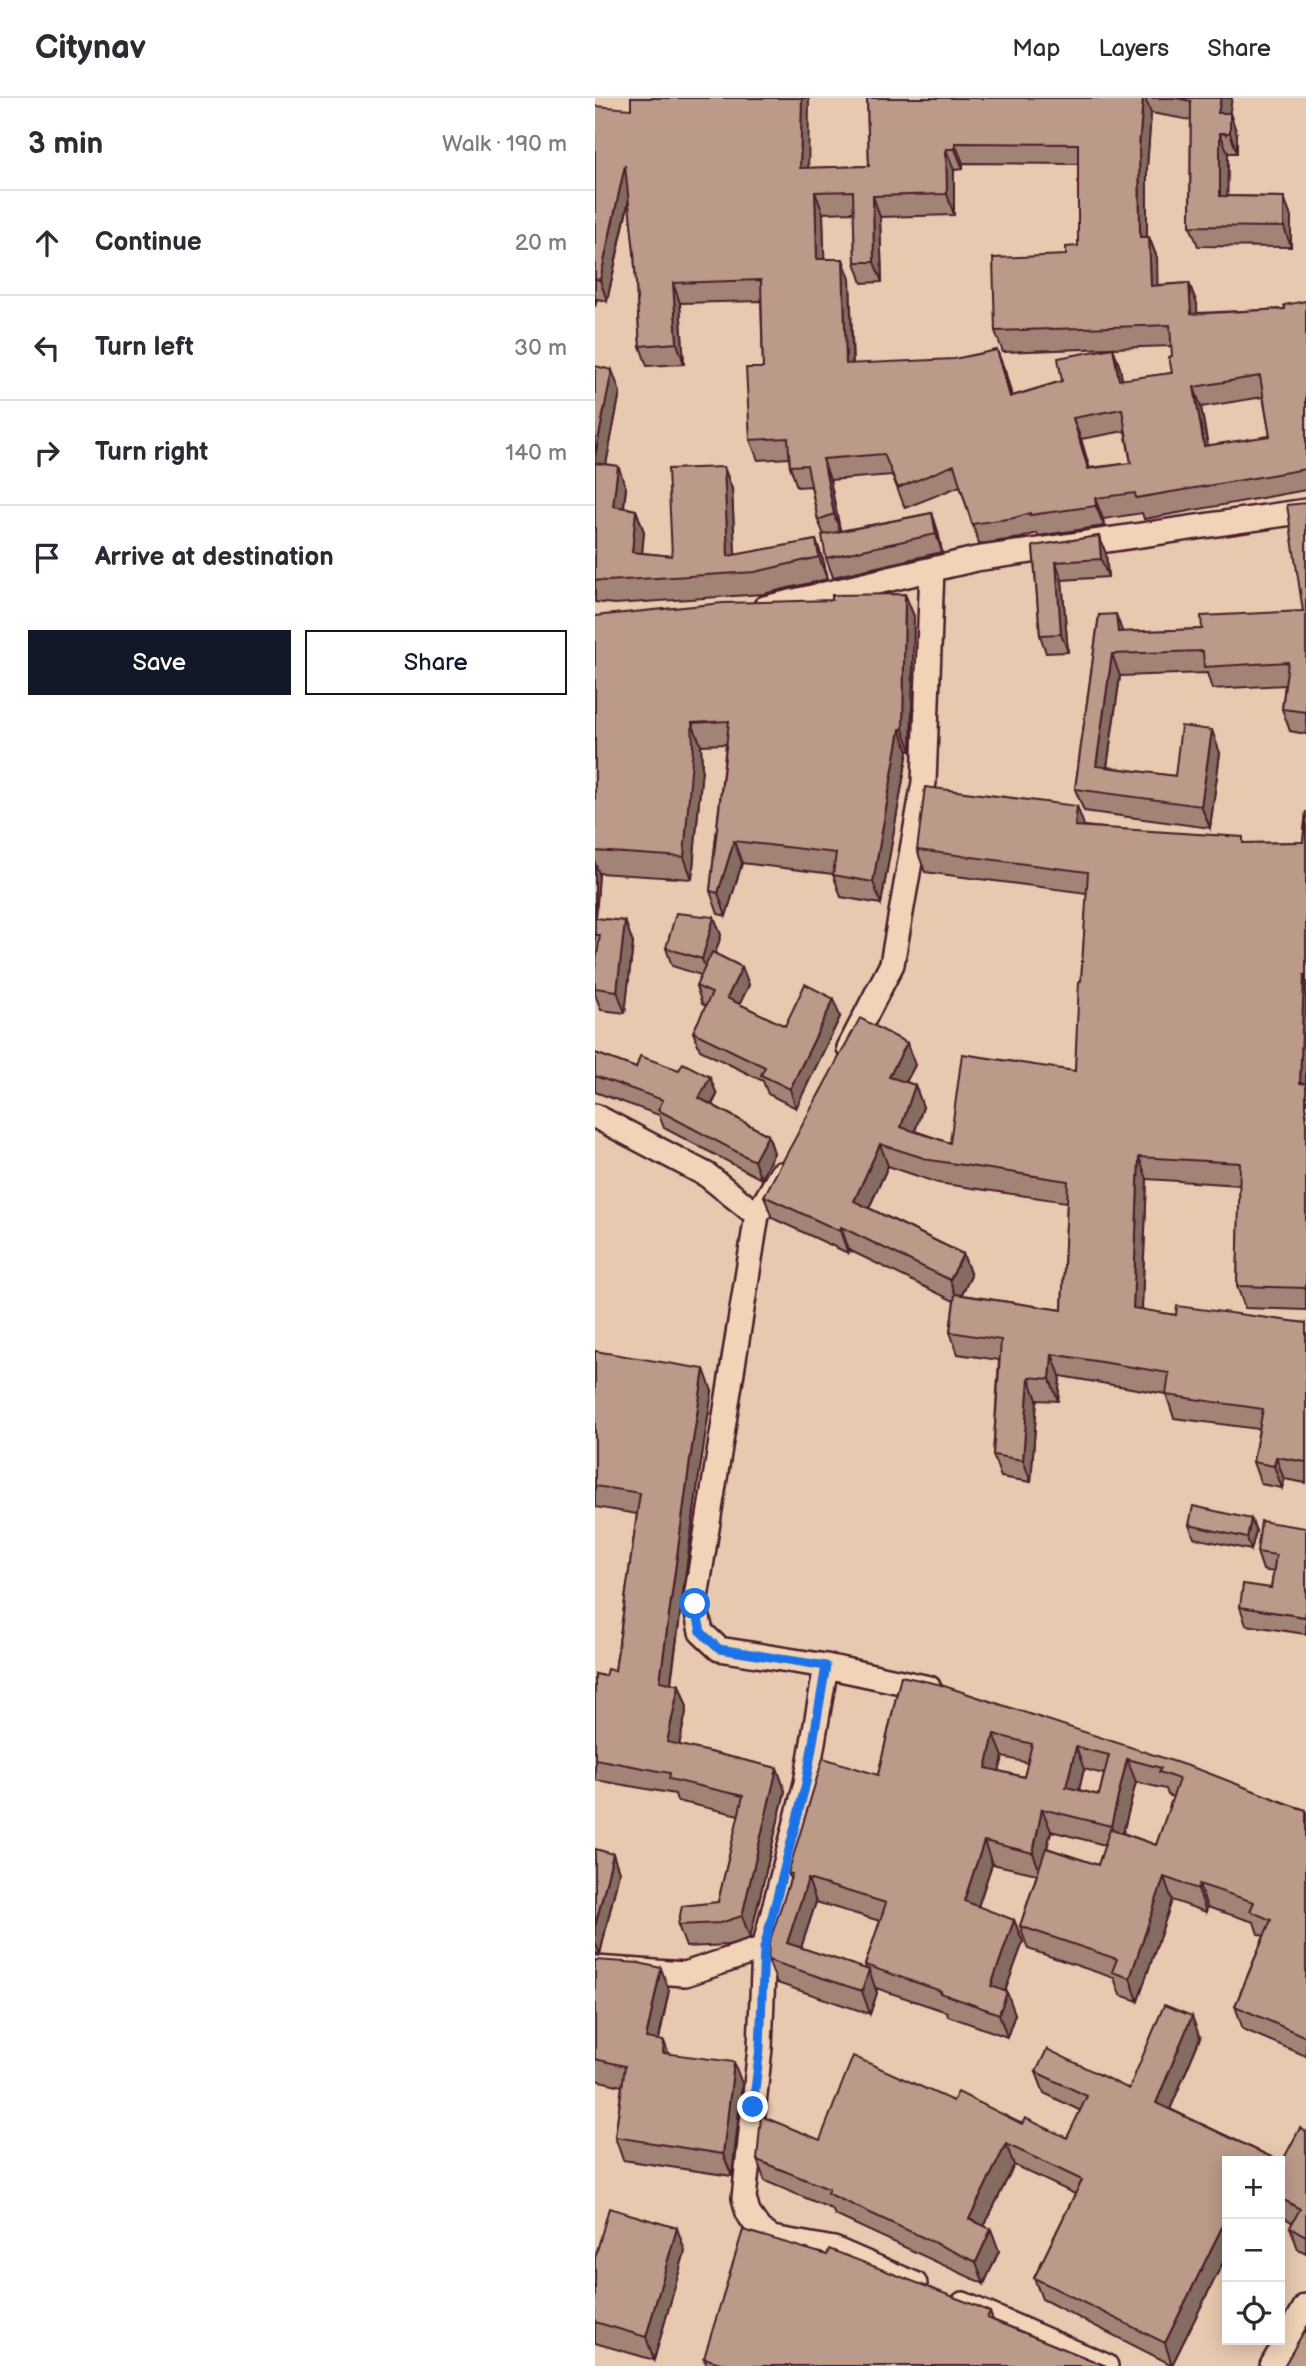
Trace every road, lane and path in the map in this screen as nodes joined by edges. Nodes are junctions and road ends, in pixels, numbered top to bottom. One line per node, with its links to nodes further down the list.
1 (1306, 512): 2 (street)
2 (932, 569): 3 (street); 4 (street)
3 (739, 610)
4 (838, 1069)
5 (595, 1116): 7 (street)
6 (789, 1159): 7 (street)
7 (757, 1215): 8 (street)
8 (826, 1666): 9 (street); 10 (street)
9 (950, 1693)
10 (764, 1948): 11 (street); 13 (street)
11 (595, 1968)
12 (1306, 2306): 14 (street)
13 (1106, 2366)
14 (1272, 2366)

